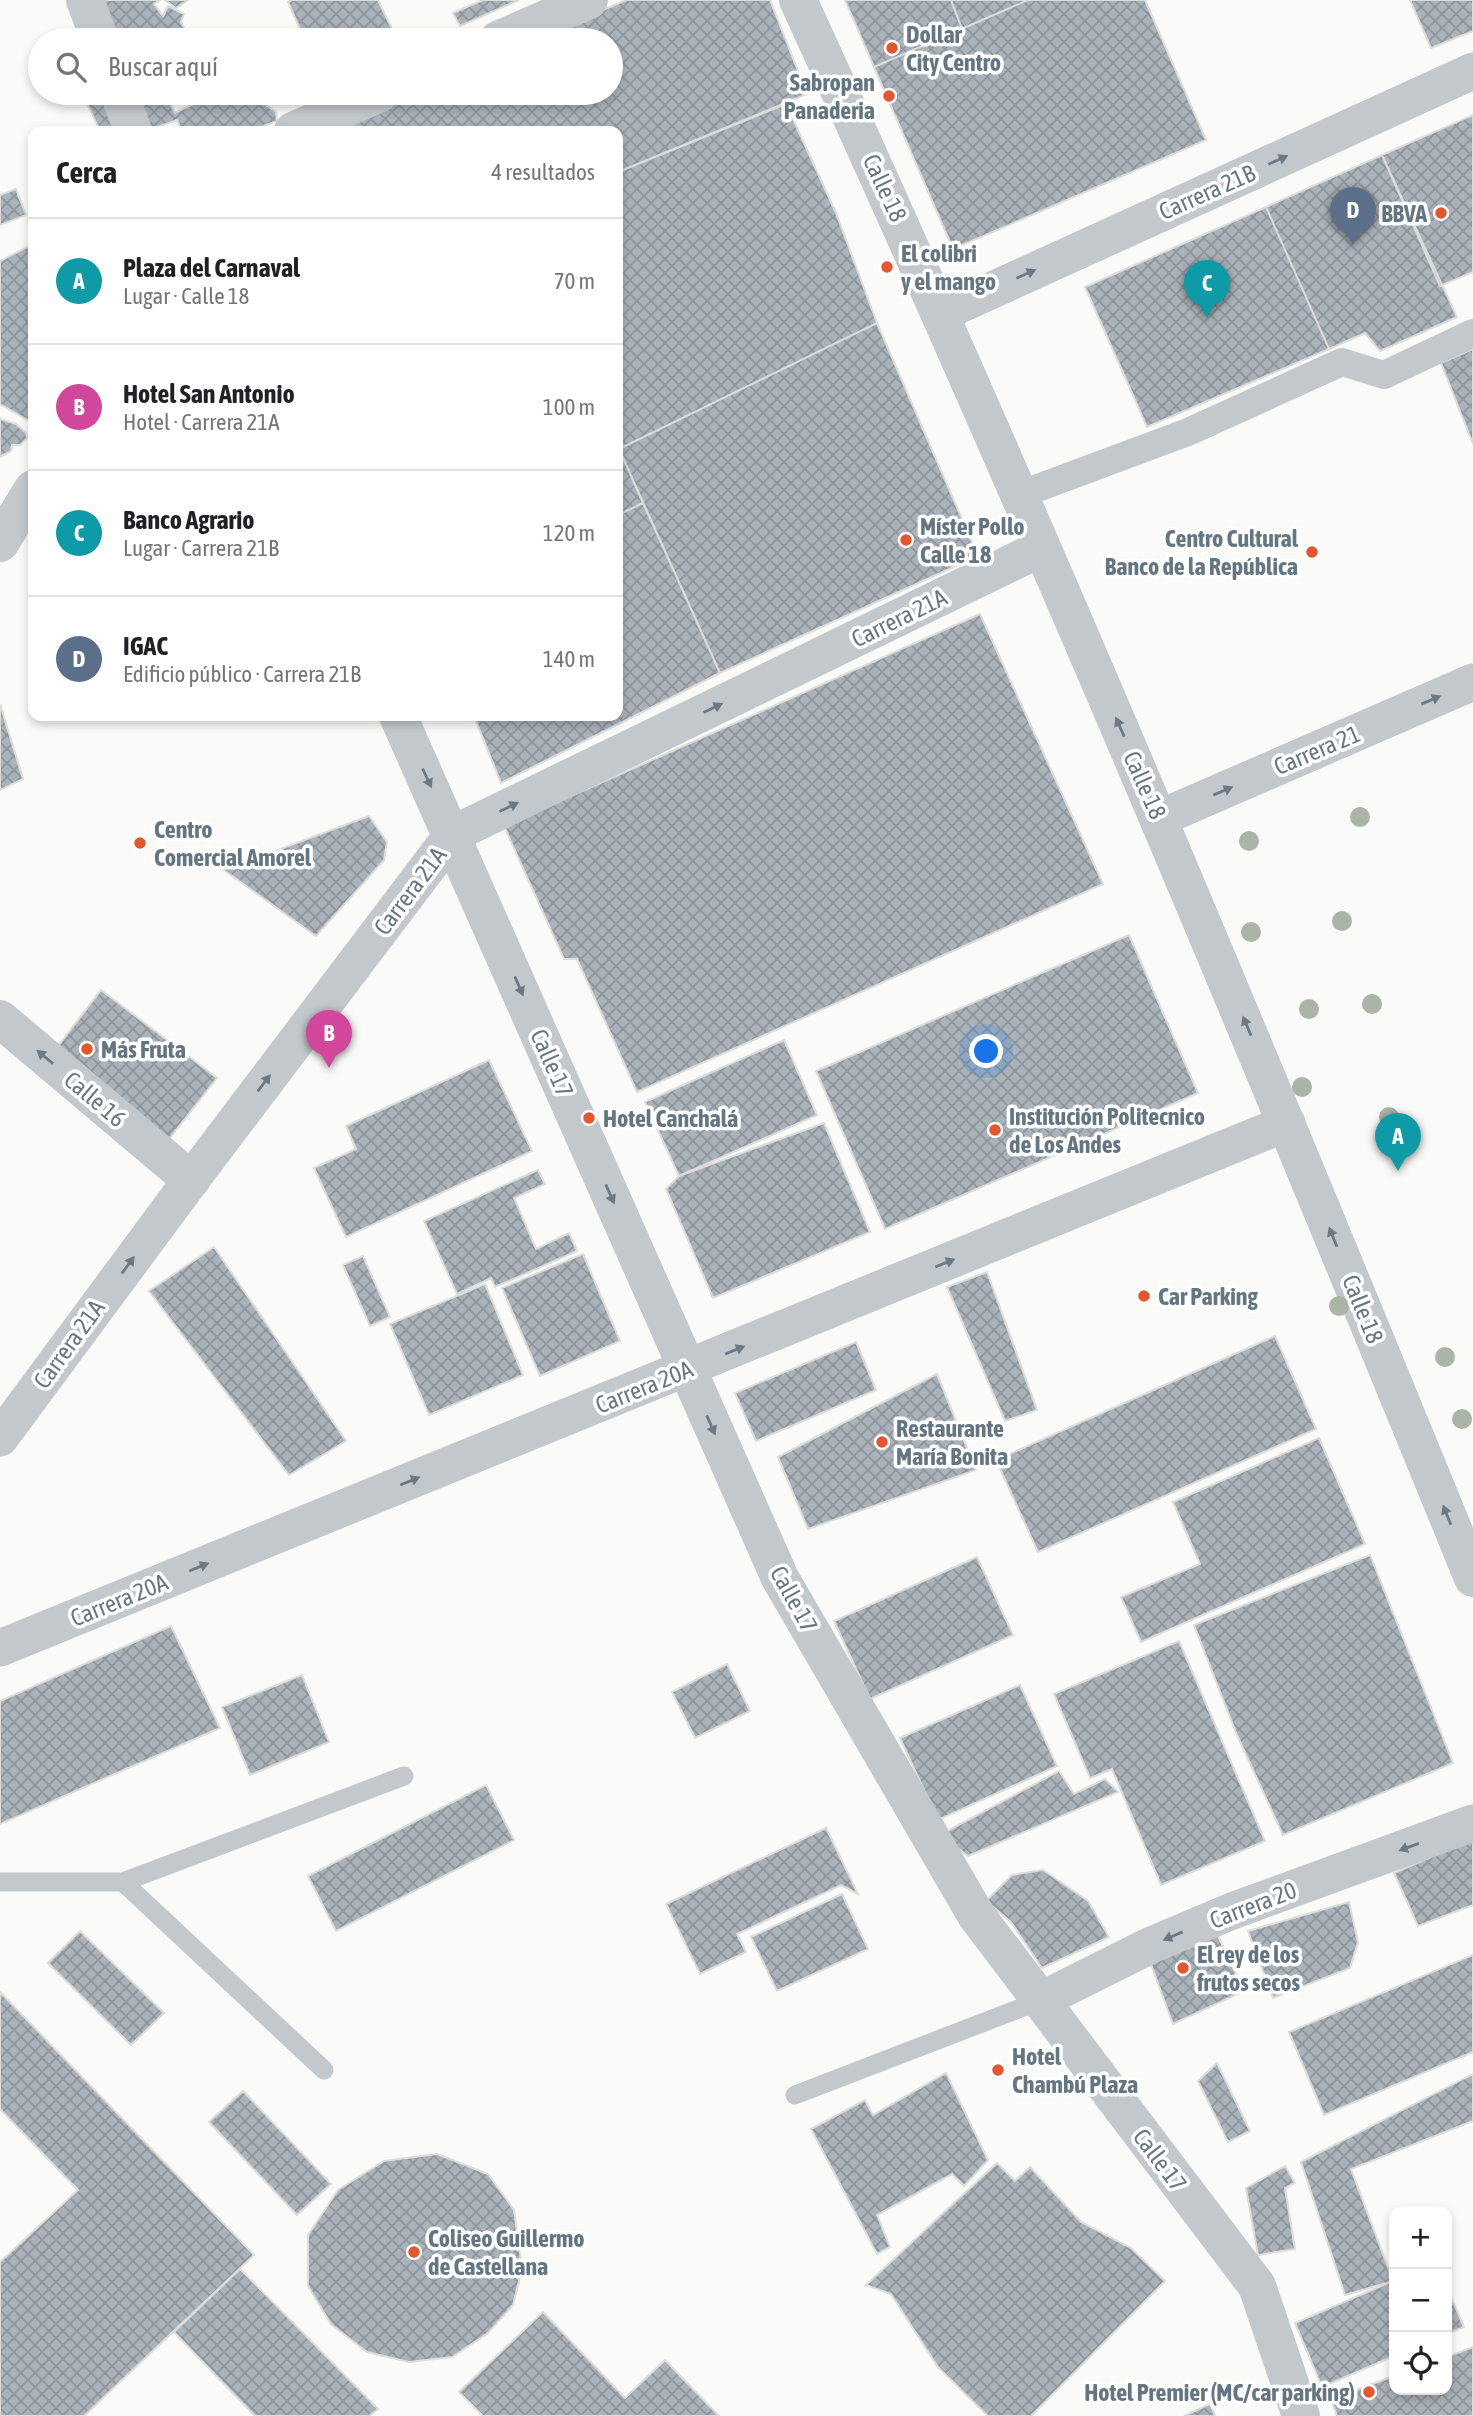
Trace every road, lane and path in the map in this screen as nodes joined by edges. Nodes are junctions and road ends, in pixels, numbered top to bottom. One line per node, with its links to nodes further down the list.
1 (85, 0): 4 (street)
2 (589, 0): 5 (street)
3 (798, 0): 11 (street, Calle 18)
4 (96, 28)
5 (525, 28)
6 (1473, 71): 11 (street, Carrera 21B, one-way to 6)
7 (124, 105): 9 (street)
8 (353, 105): 10 (street)
9 (132, 126)
10 (304, 126)
11 (942, 313): 13 (street, Calle 18)
12 (1473, 333): 13 (street)
13 (1019, 495): 16 (street, Calle 18)
14 (28, 497): 15 (street)
15 (0, 544)
16 (1042, 548): 19 (street, Calle 18, one-way to 16); 20 (street, Carrera 21A, one-way to 16)
17 (1473, 682): 19 (street, Carrera 21, one-way to 17)
18 (400, 721): 20 (street, Calle 17, one-way to 20)
19 (1160, 818): 22 (street, Calle 18, one-way to 19)
20 (453, 834): 23 (street, Carrera 21A, one-way to 20); 24 (street, Calle 17, one-way to 24)
21 (0, 1019): 23 (street, Calle 16, one-way to 21)
22 (1287, 1123): 24 (street, Carrera 20A, one-way to 22); 26 (street, Calle 18, one-way to 22)
23 (191, 1180): 25 (street, Carrera 21A, one-way to 23)
24 (686, 1370): 27 (street, Carrera 20A, one-way to 24); 32 (street, Calle 17, one-way to 32)
25 (0, 1438)
26 (1473, 1578)
27 (0, 1648)
28 (404, 1776): 31 (lane)
29 (1473, 1823): 32 (street, Carrera 20, one-way to 32)
30 (0, 1882): 31 (lane)
31 (123, 1882): 33 (lane)
32 (1039, 2001): 34 (lane); 35 (street, Calle 17)
33 (324, 2070)
34 (795, 2095)
35 (1301, 2416)

